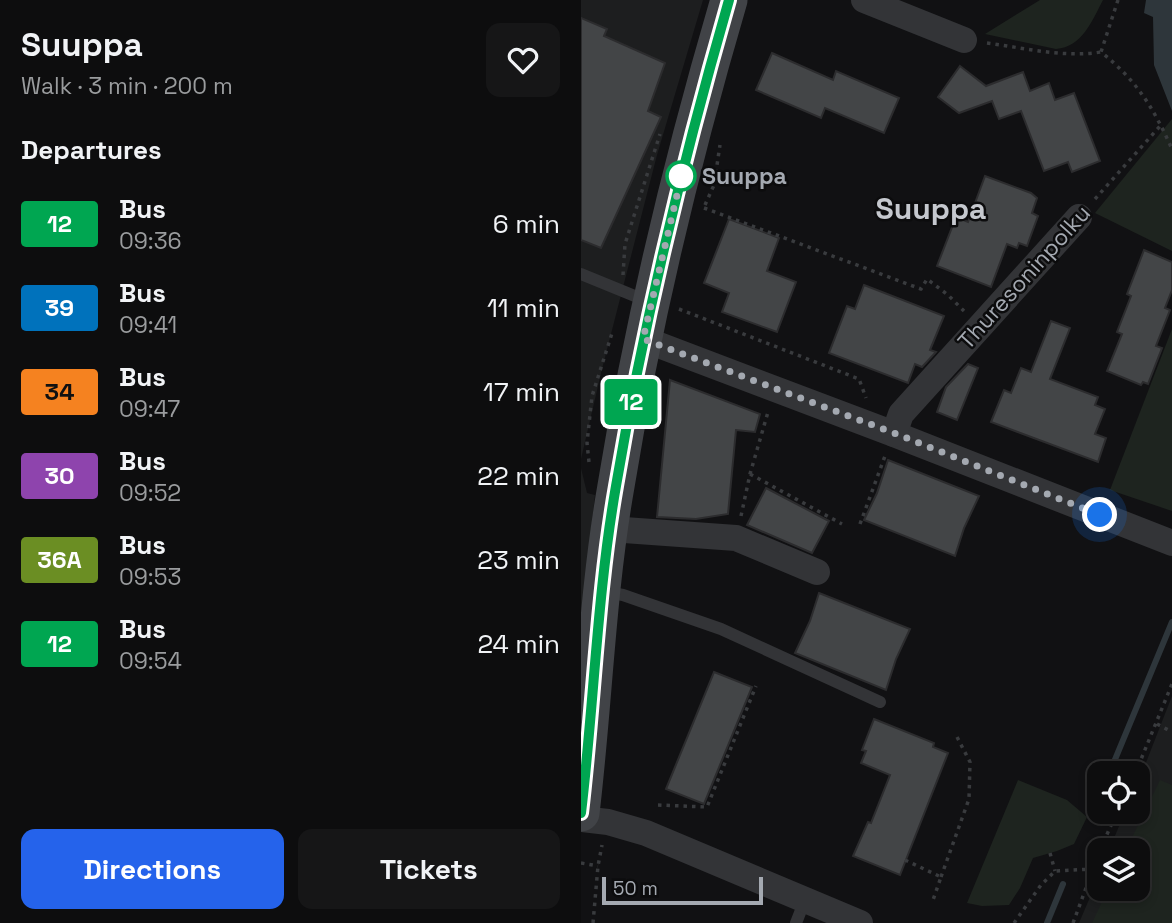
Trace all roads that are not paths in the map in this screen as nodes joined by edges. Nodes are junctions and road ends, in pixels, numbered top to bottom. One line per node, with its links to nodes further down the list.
1 (729, 0): 6 (street)
2 (864, 0): 3 (street)
3 (964, 40)
4 (1079, 216): 8 (street, Thuresoninpolku)
5 (581, 274): 6 (lane)
6 (648, 300): 7 (street)
7 (643, 339): 8 (street); 9 (street)
8 (890, 444): 10 (street)
9 (610, 529): 11 (street); 12 (street)
10 (1172, 543)
11 (817, 572)
12 (603, 591): 13 (street); 14 (lane)
13 (587, 693): 15 (street)
14 (880, 702)
15 (581, 813)
16 (581, 819): 17 (street)
17 (801, 912): 18 (street)
18 (860, 923)

